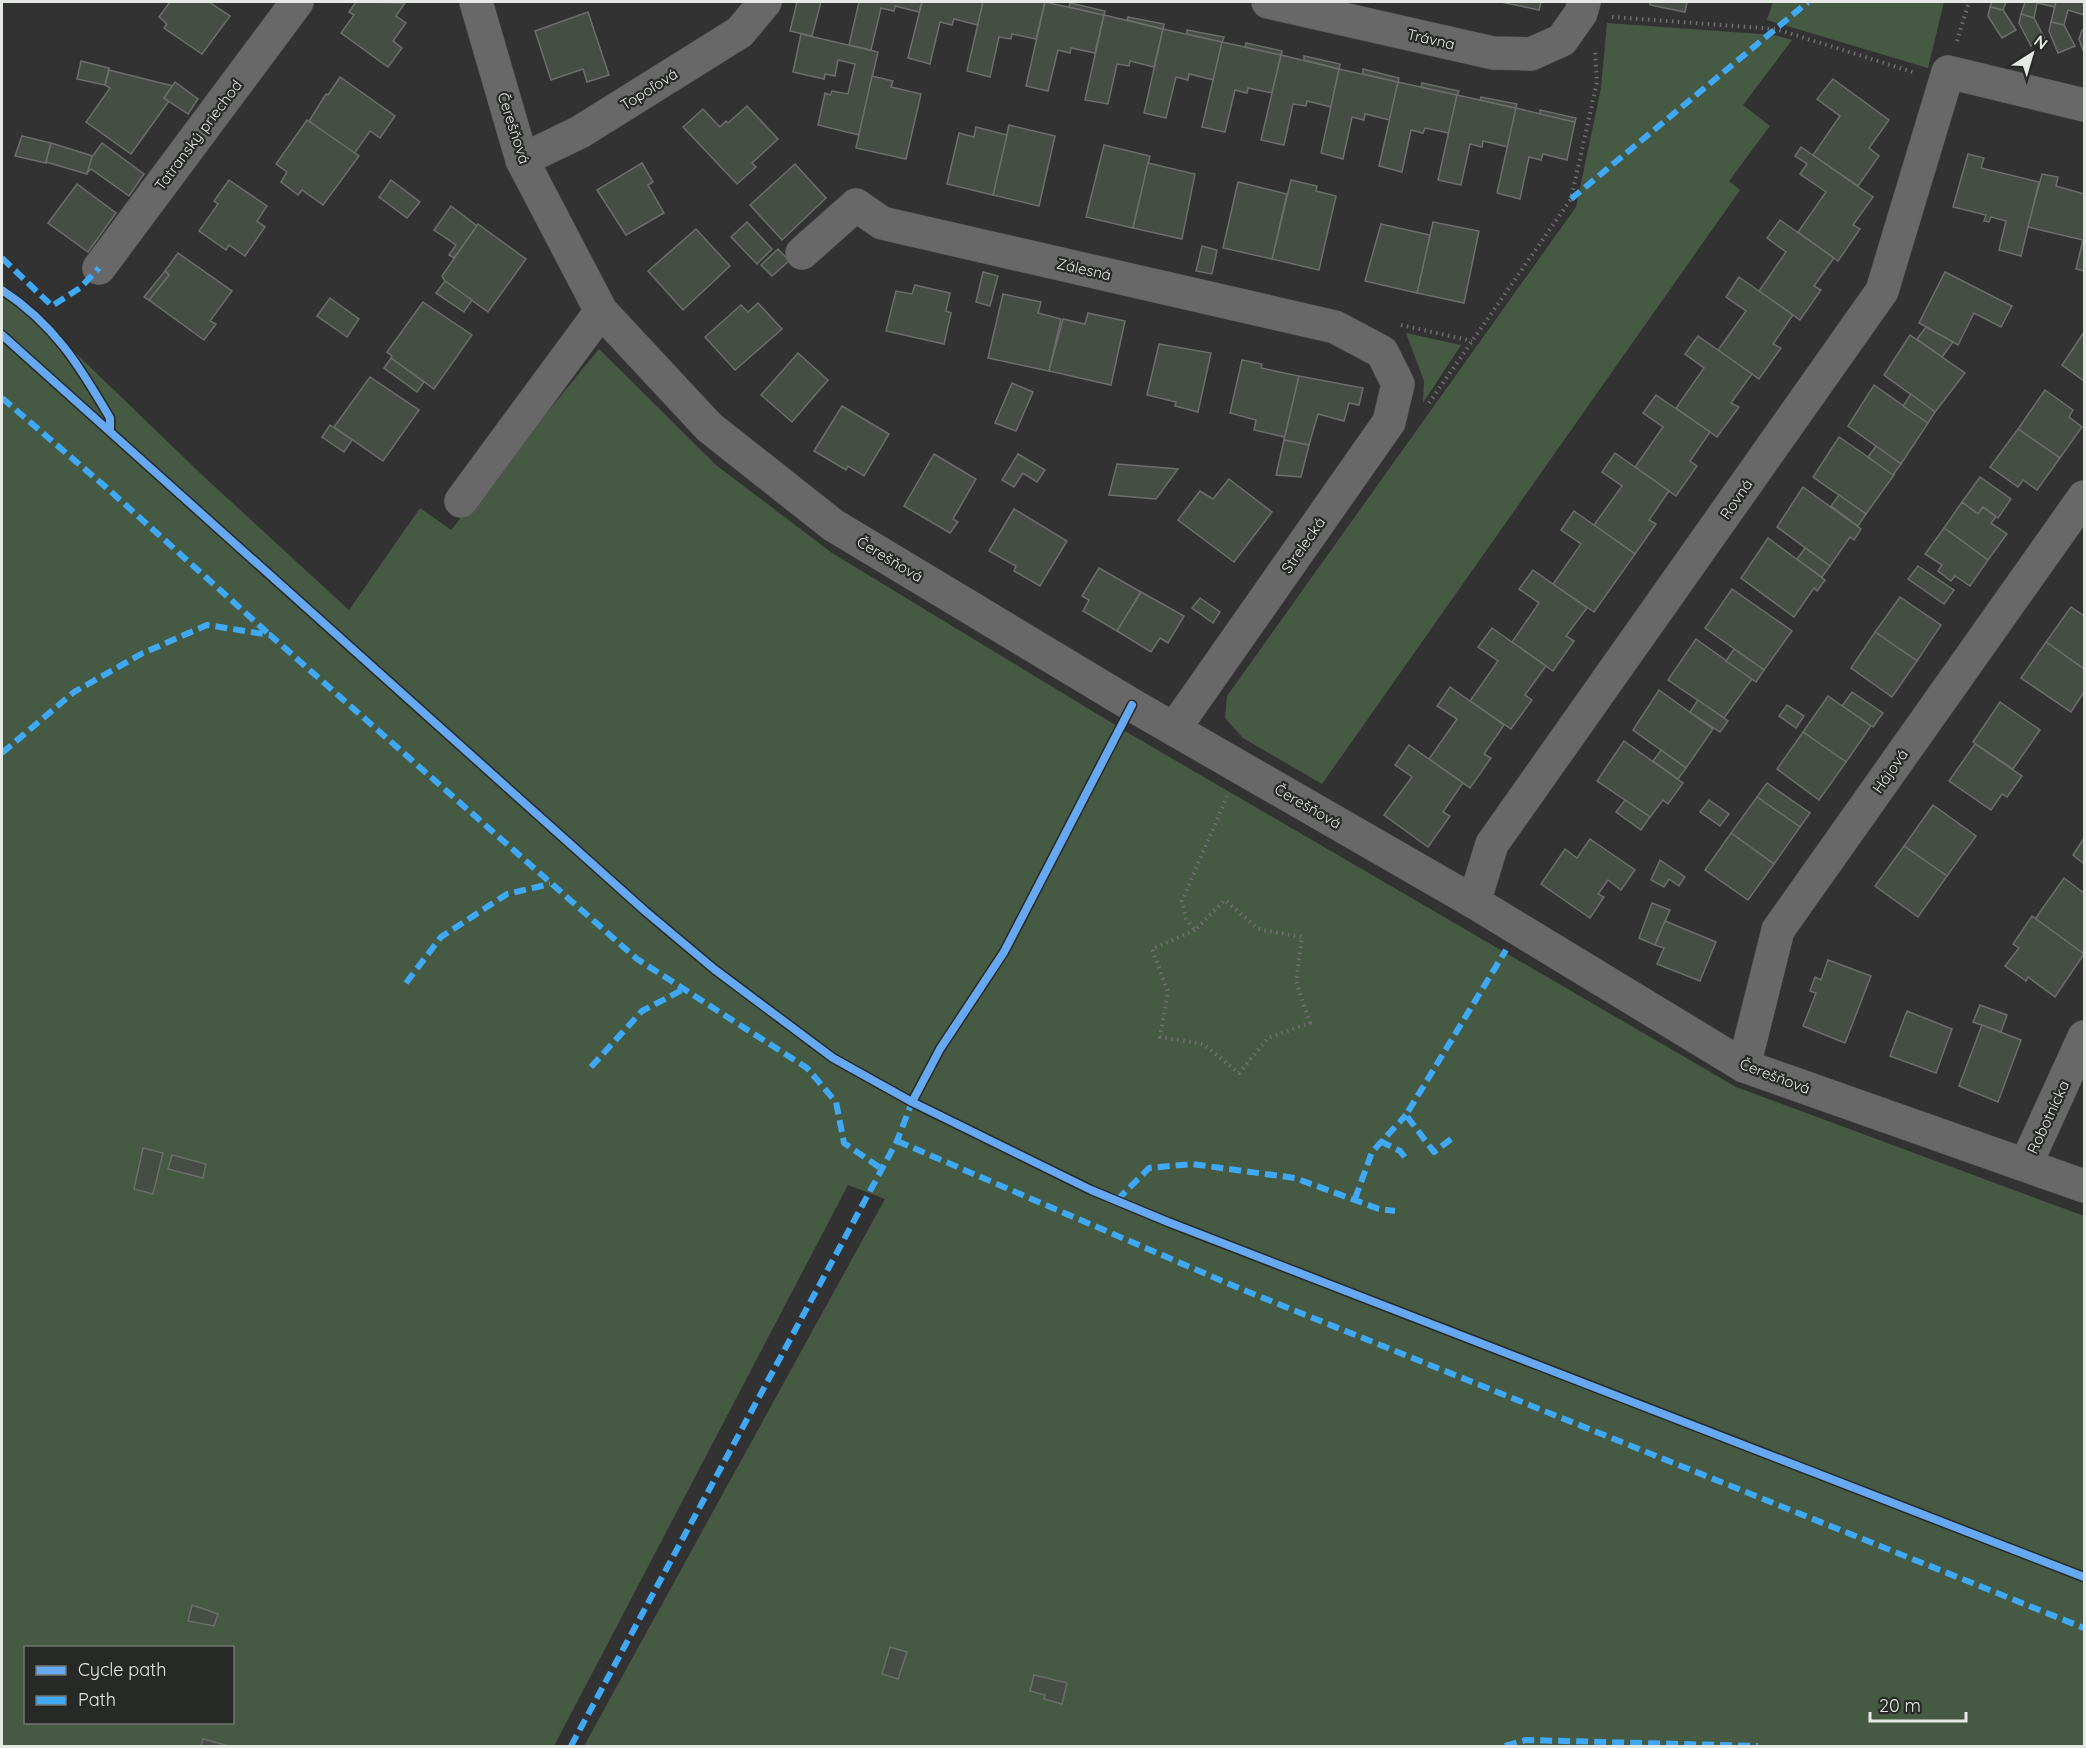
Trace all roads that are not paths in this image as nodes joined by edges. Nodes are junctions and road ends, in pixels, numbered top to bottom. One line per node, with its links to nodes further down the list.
1 (297, 2): 9 (street, Tatranský priechod)
2 (476, 2): 7 (street, Čerešňová)
3 (765, 2): 7 (street, Topoľová)
4 (1268, 2): 5 (street, Trávna)
5 (1589, 10)
6 (2085, 105): 15 (street, Rovná)
7 (522, 160): 10 (street, Čerešňová)
8 (802, 253): 11 (street, Zálesná)
9 (99, 268)
10 (601, 311): 13 (street); 14 (street, Čerešňová)
11 (1389, 338): 14 (street, Strelecká)
12 (2085, 497): 17 (street, Hájová)
13 (461, 501)
14 (1174, 729): 15 (street, Čerešňová)
15 (1474, 902): 17 (street, Čerešňová)
16 (2085, 1037): 18 (street, Robotnícka)
17 (1744, 1066): 18 (street, Čerešňová)
18 (2026, 1164): 19 (street, Čerešňová)
19 (2085, 1186)

